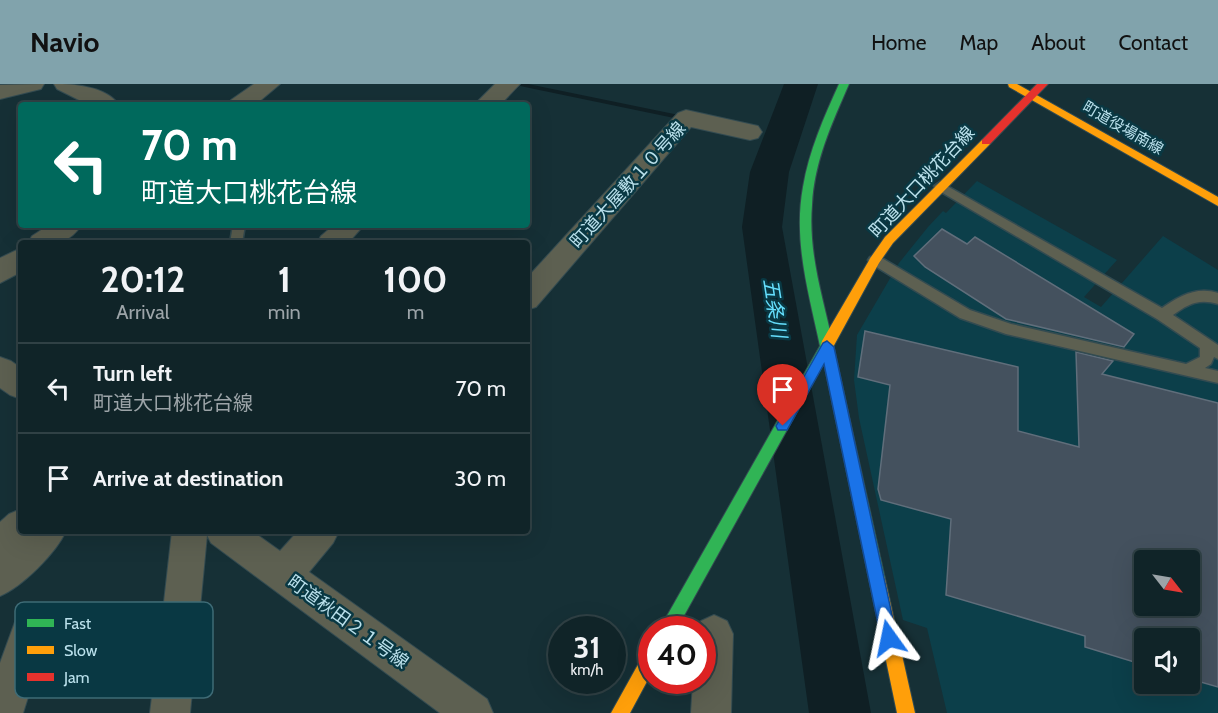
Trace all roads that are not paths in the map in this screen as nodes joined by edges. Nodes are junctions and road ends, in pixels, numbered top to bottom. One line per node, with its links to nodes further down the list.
1 (33, 84): 7 (street)
2 (65, 84): 9 (street)
3 (509, 84): 10 (street)
4 (844, 84): 25 (street)
5 (1011, 84): 8 (street, 町道役場南線)
6 (1043, 84): 8 (street, 町道大口桃花台線)
7 (0, 92)
8 (1032, 94): 12 (street, 町道大口桃花台線); 13 (street, 町道役場南線)
9 (101, 102)
10 (489, 102)
11 (750, 132): 21 (street, 町道大屋敷１０号線)
12 (940, 186): 19 (street, 町道大口桃花台線); 23 (lane)
13 (1218, 202)
14 (64, 228): 16 (street)
15 (348, 228): 17 (street)
16 (46, 240)
17 (334, 240)
18 (18, 260): 20 (street)
19 (875, 260): 25 (street, 町道大口桃花台線); 28 (lane)
20 (0, 272)
21 (530, 294)
22 (1218, 299): 23 (lane)
23 (1162, 315): 24 (lane)
24 (1205, 344): 26 (lane); 28 (lane)
25 (827, 347): 40 (street, 町道大口桃花台線); 50 (street)
26 (1218, 353)
27 (0, 370): 30 (street)
28 (1185, 370): 29 (lane)
29 (1218, 377)
30 (18, 384)
31 (18, 529): 36 (street)
32 (45, 534): 38 (street)
33 (190, 534): 39 (street)
34 (227, 534): 37 (street, 町道秋田２１号線)
35 (318, 534): 37 (street)
36 (0, 546)
37 (283, 574): 47 (street, 町道秋田２１号線)
38 (0, 578)
39 (182, 602)
40 (675, 616)
41 (15, 676): 45 (street)
42 (638, 681): 48 (street)
43 (712, 694): 49 (street)
44 (172, 698): 46 (street)
45 (3, 713)
46 (170, 713)
47 (473, 713)
48 (620, 713)
49 (711, 713)
50 (906, 713)

